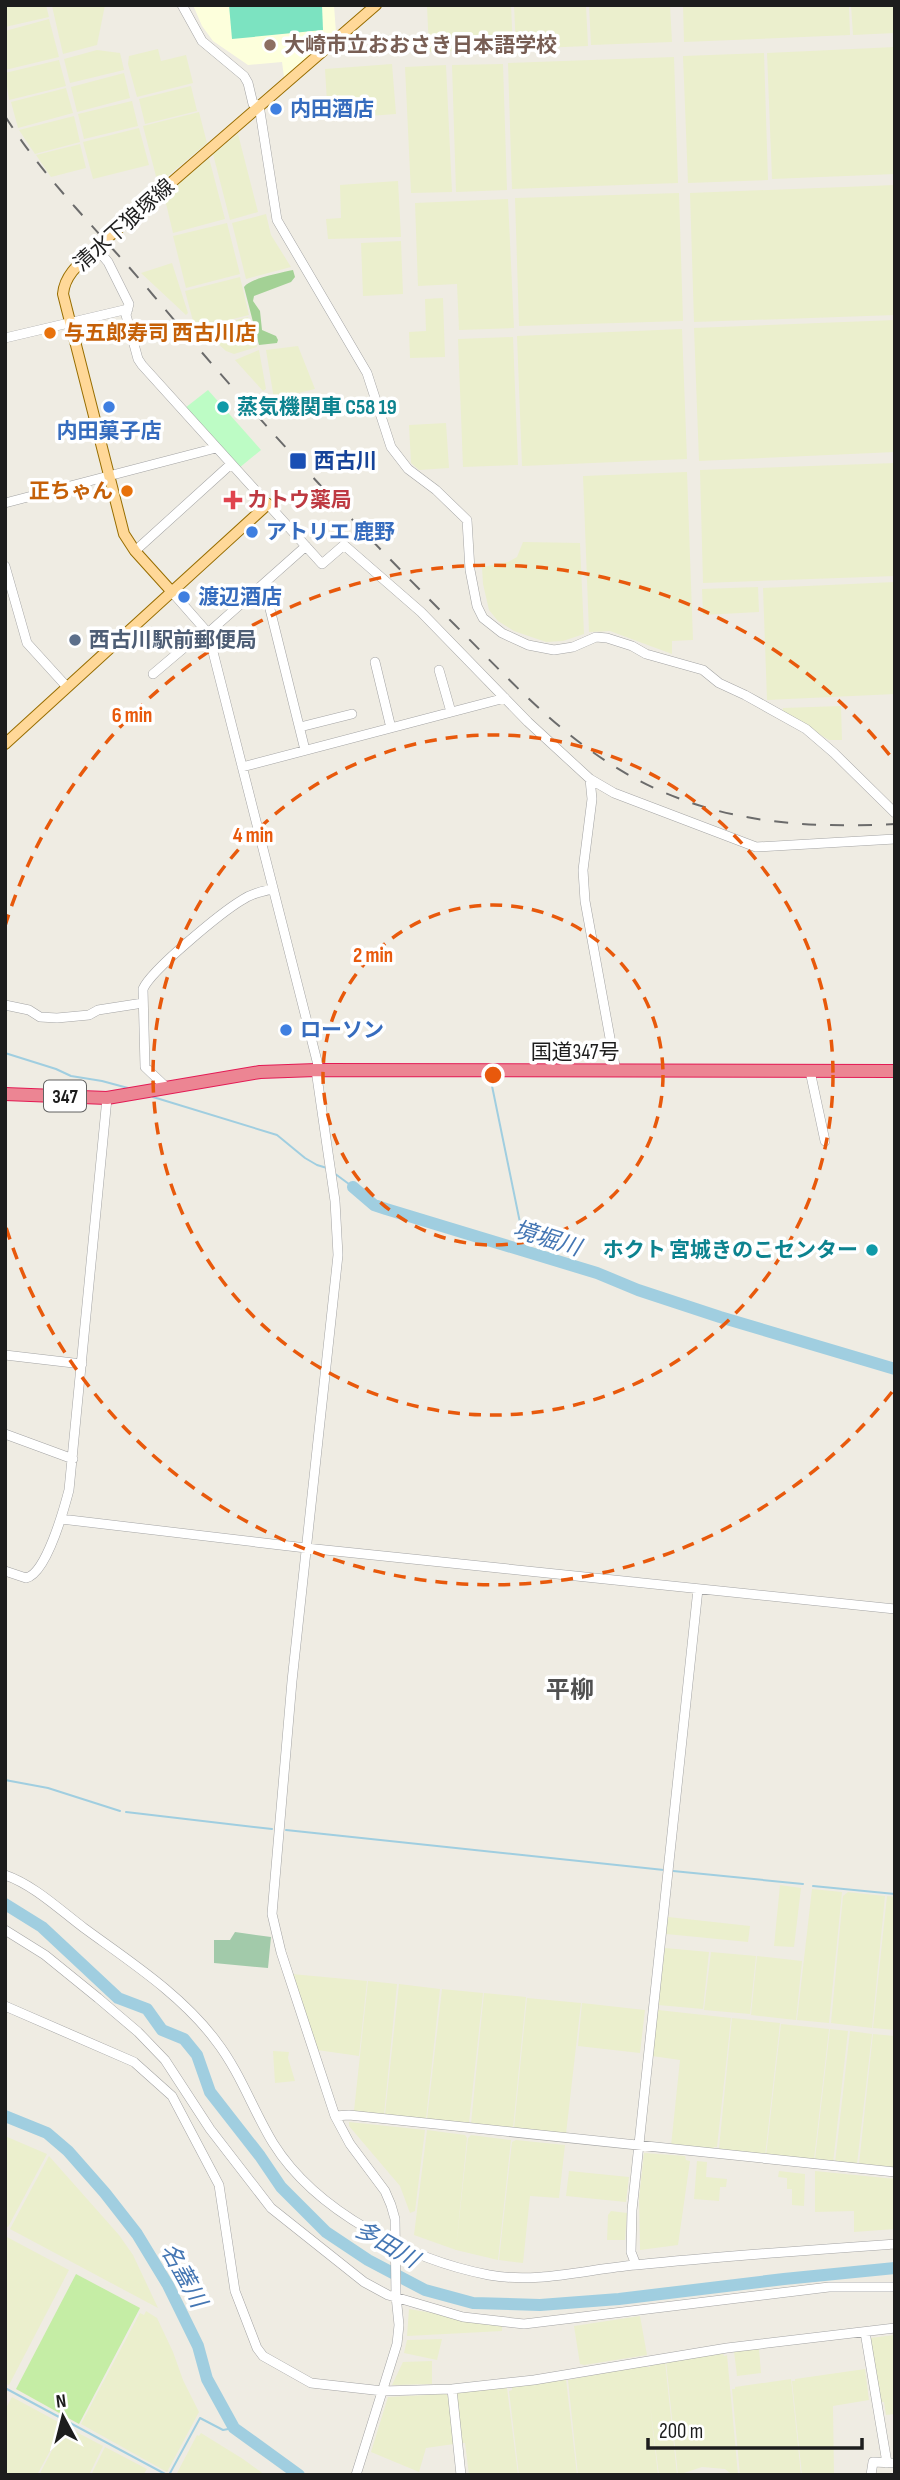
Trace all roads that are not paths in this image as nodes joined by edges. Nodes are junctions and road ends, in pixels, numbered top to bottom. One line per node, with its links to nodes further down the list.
1 (182, 5): 3 (street)
2 (376, 5): 3 (main road, 清水下狼塚線)
3 (259, 105): 4 (main road, 清水下狼塚線); 32 (street)
4 (97, 249): 5 (street); 6 (main road, 清水下狼塚線)
5 (128, 309): 6 (street); 8 (street)
6 (69, 321): 7 (street); 10 (main road, 清水下狼塚線)
7 (5, 338)
8 (216, 448): 9 (street); 10 (street)
9 (231, 464): 12 (street); 14 (street)
10 (109, 476): 11 (street); 14 (main road, 清水下狼塚線)
11 (5, 503)
12 (268, 504): 13 (street); 17 (main road)
13 (306, 546): 16 (street); 23 (street)
14 (135, 551): 17 (main road, 清水下狼塚線)
15 (5, 566): 22 (street)
16 (260, 587): 18 (street); 26 (street)
17 (172, 592): 18 (street); 22 (main road)
18 (206, 632): 21 (street); 30 (street)
19 (375, 662): 27 (street)
20 (439, 670): 24 (street)
21 (153, 674)
22 (67, 687): 28 (main road)
23 (505, 698): 24 (street); 31 (street)
24 (451, 712): 27 (street)
25 (352, 714): 26 (street)
26 (300, 727): 29 (street)
27 (391, 728): 29 (street)
28 (5, 744)
29 (305, 750): 30 (street)
30 (242, 767): 34 (street)
31 (590, 779): 33 (street); 38 (street)
32 (895, 813)
33 (895, 839)
34 (273, 889): 35 (street); 37 (street)
35 (143, 1003): 36 (street); 41 (street)
36 (5, 1005)
37 (316, 1070): 38 (highway, 国道347号 / 347); 41 (highway, 国道347号 / 347); 50 (street)
38 (616, 1071): 40 (highway, 国道347号 / 347)
39 (895, 1071): 40 (highway, 国道347号 / 347)
40 (810, 1072): 44 (street)
41 (166, 1087): 43 (highway, 国道347号 / 347)
42 (5, 1094): 43 (highway, 国道347号 / 347)
43 (107, 1098): 46 (street)
44 (825, 1140)
45 (5, 1355): 46 (street)
46 (82, 1364): 48 (street)
47 (5, 1434): 48 (street)
48 (73, 1459): 49 (street)
49 (61, 1519): 50 (street); 51 (street)
50 (306, 1548): 52 (street); 57 (street)
51 (5, 1571)
52 (698, 1589): 53 (street); 58 (street)
53 (895, 1609)
54 (5, 1875): 61 (street)
55 (5, 1930): 64 (street)
56 (5, 2006): 68 (street)
57 (335, 2116): 58 (street); 61 (street)
58 (639, 2145): 59 (street); 62 (street)
59 (895, 2172)
60 (895, 2244): 62 (street)
61 (395, 2245): 62 (street); 64 (street)
62 (636, 2265)
63 (895, 2287): 64 (street)
64 (396, 2294): 68 (street)
65 (895, 2329): 66 (street)
66 (865, 2332): 67 (street); 69 (street)
67 (452, 2389): 68 (street); 71 (street)
68 (383, 2391): 70 (street)
69 (891, 2463): 72 (street)
70 (356, 2475)
71 (461, 2475)
72 (871, 2475)

